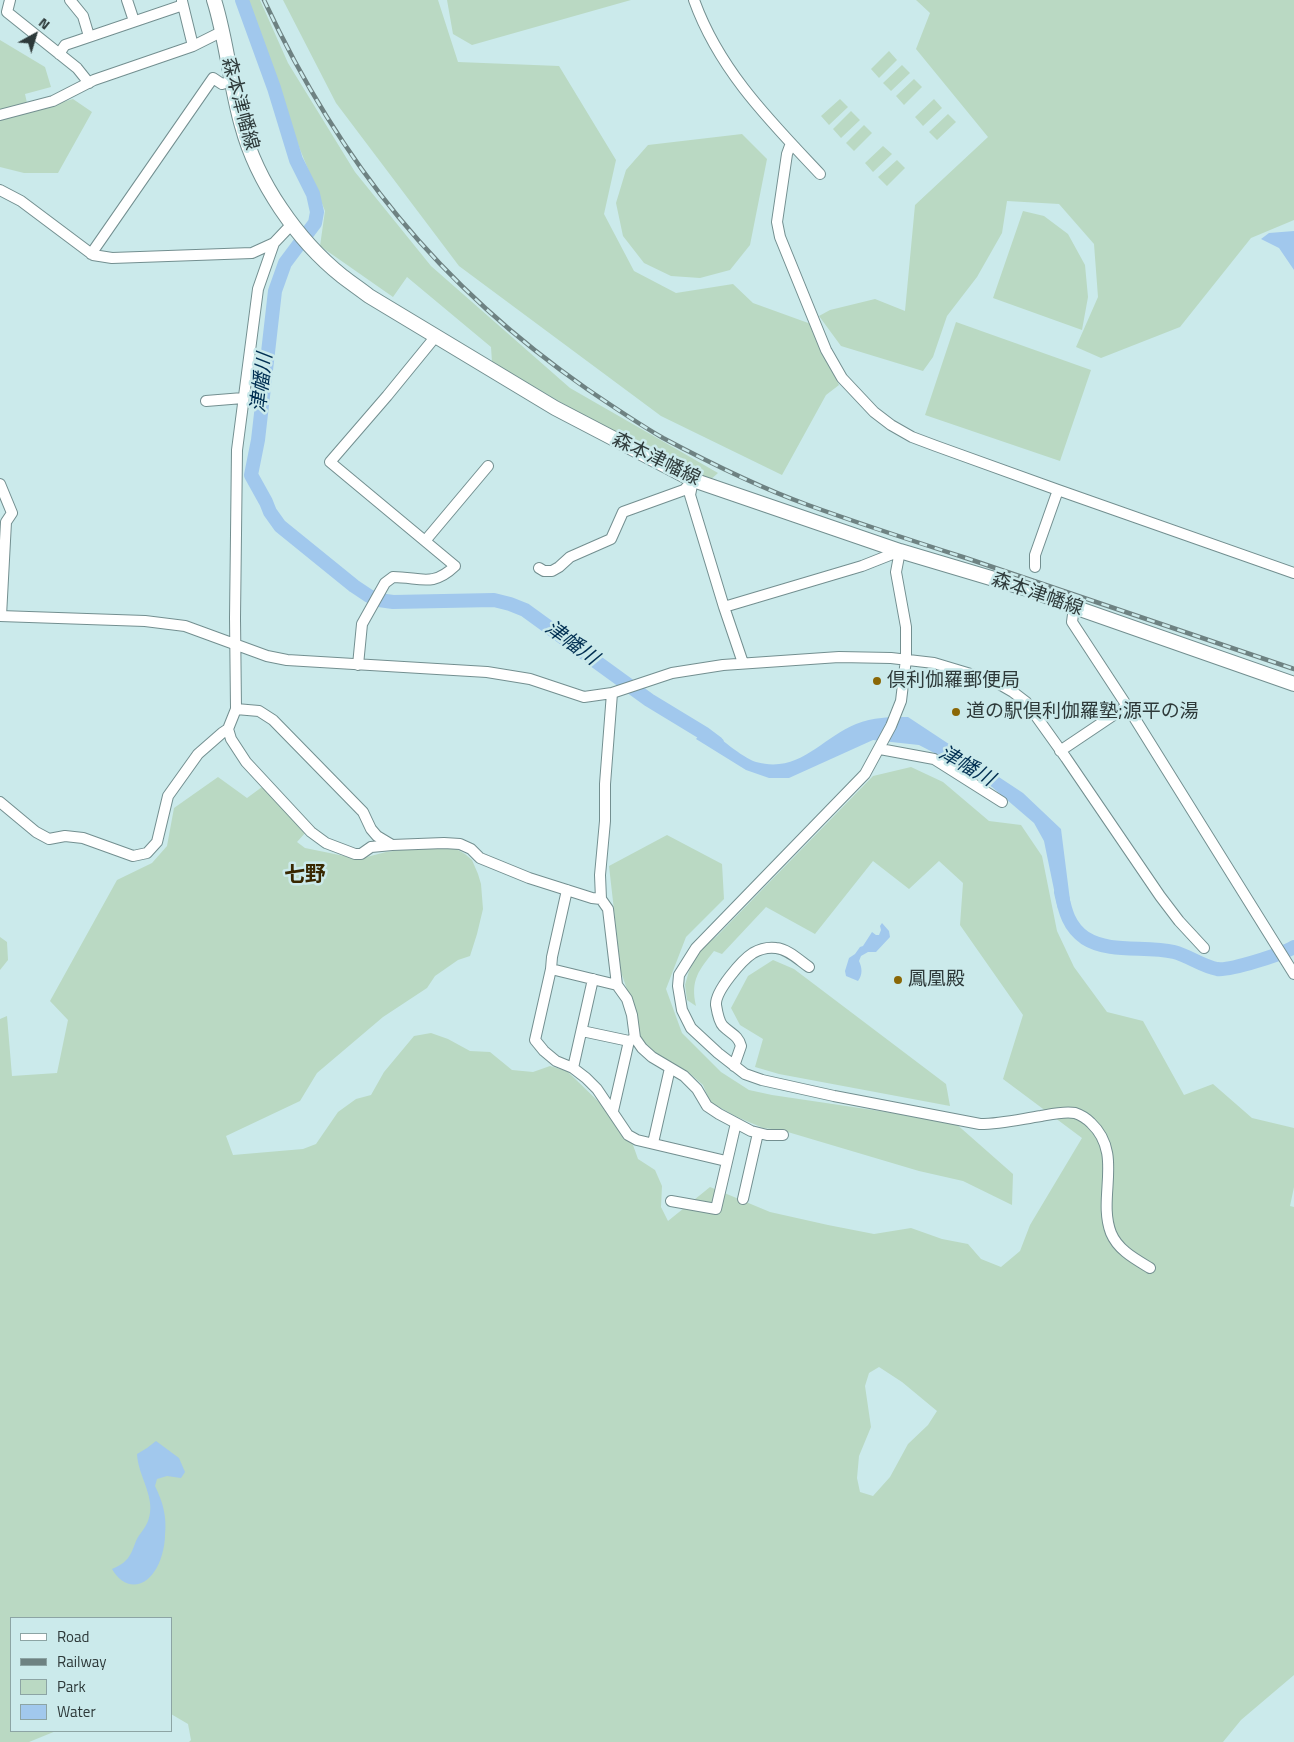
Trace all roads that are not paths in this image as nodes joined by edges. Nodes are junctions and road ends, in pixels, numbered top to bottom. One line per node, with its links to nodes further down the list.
1 (10, 0): 11 (street)
2 (70, 0): 9 (street)
3 (126, 0): 7 (street)
4 (214, 0): 8 (main road, 森本津幡線)
5 (694, 0): 15 (street)
6 (182, 3): 7 (street); 10 (street)
7 (134, 21): 9 (street)
8 (221, 32): 10 (street); 12 (main road, 森本津幡線)
9 (89, 36): 11 (street)
10 (193, 46): 13 (street)
11 (59, 54): 13 (street)
12 (232, 81): 18 (main road, 森本津幡線); 20 (street)
13 (89, 83): 14 (street)
14 (0, 115)
15 (791, 143): 16 (street); 27 (street)
16 (820, 174)
17 (0, 190): 20 (street)
18 (292, 224): 19 (street); 21 (main road, 森本津幡線)
19 (274, 243): 20 (street); 22 (street)
20 (92, 254)
21 (436, 336): 25 (main road, 森本津幡線); 28 (street)
22 (243, 398): 23 (street); 36 (street)
23 (206, 401)
24 (488, 466): 28 (street)
25 (692, 480): 29 (main road, 森本津幡線); 31 (street); 33 (street)
26 (0, 484): 35 (street)
27 (1058, 490): 30 (street); 32 (street)
28 (425, 541): 39 (street)
29 (900, 551): 33 (street); 34 (main road, 森本津幡線); 37 (street)
30 (1035, 567)
31 (539, 568)
32 (1294, 573)
33 (724, 607): 38 (street)
34 (1074, 607): 40 (main road, 森本津幡線); 42 (street)
35 (0, 616): 36 (street)
36 (235, 644): 39 (street); 43 (street)
37 (906, 659): 38 (street); 45 (street); 46 (street)
38 (744, 663): 41 (street)
39 (358, 666): 41 (street)
40 (1294, 684)
41 (612, 693): 51 (street)
42 (1127, 706): 46 (street); 55 (street)
43 (236, 709): 44 (street); 49 (street)
44 (228, 729): 47 (street); 49 (street)
45 (880, 749): 48 (street); 60 (street)
46 (1060, 751): 52 (street)
47 (0, 802)
48 (1002, 802)
49 (392, 845): 50 (street)
50 (567, 890): 51 (street); 54 (street)
51 (601, 899): 57 (street)
52 (1204, 948)
53 (809, 967): 60 (street)
54 (551, 969): 56 (street); 61 (street)
55 (1294, 974)
56 (593, 979): 57 (street); 58 (street)
57 (617, 985): 59 (street)
58 (582, 1031): 59 (street); 61 (street)
59 (632, 1039): 62 (street); 63 (street)
60 (734, 1066): 71 (street)
61 (574, 1068): 63 (street)
62 (670, 1068): 64 (street); 67 (street)
63 (613, 1111): 67 (street)
64 (736, 1123): 65 (street); 68 (street)
65 (758, 1133): 66 (street); 69 (street)
66 (783, 1135)
67 (653, 1144): 68 (street)
68 (726, 1161): 70 (street)
69 (743, 1199)
70 (671, 1200)
71 (1150, 1268)

